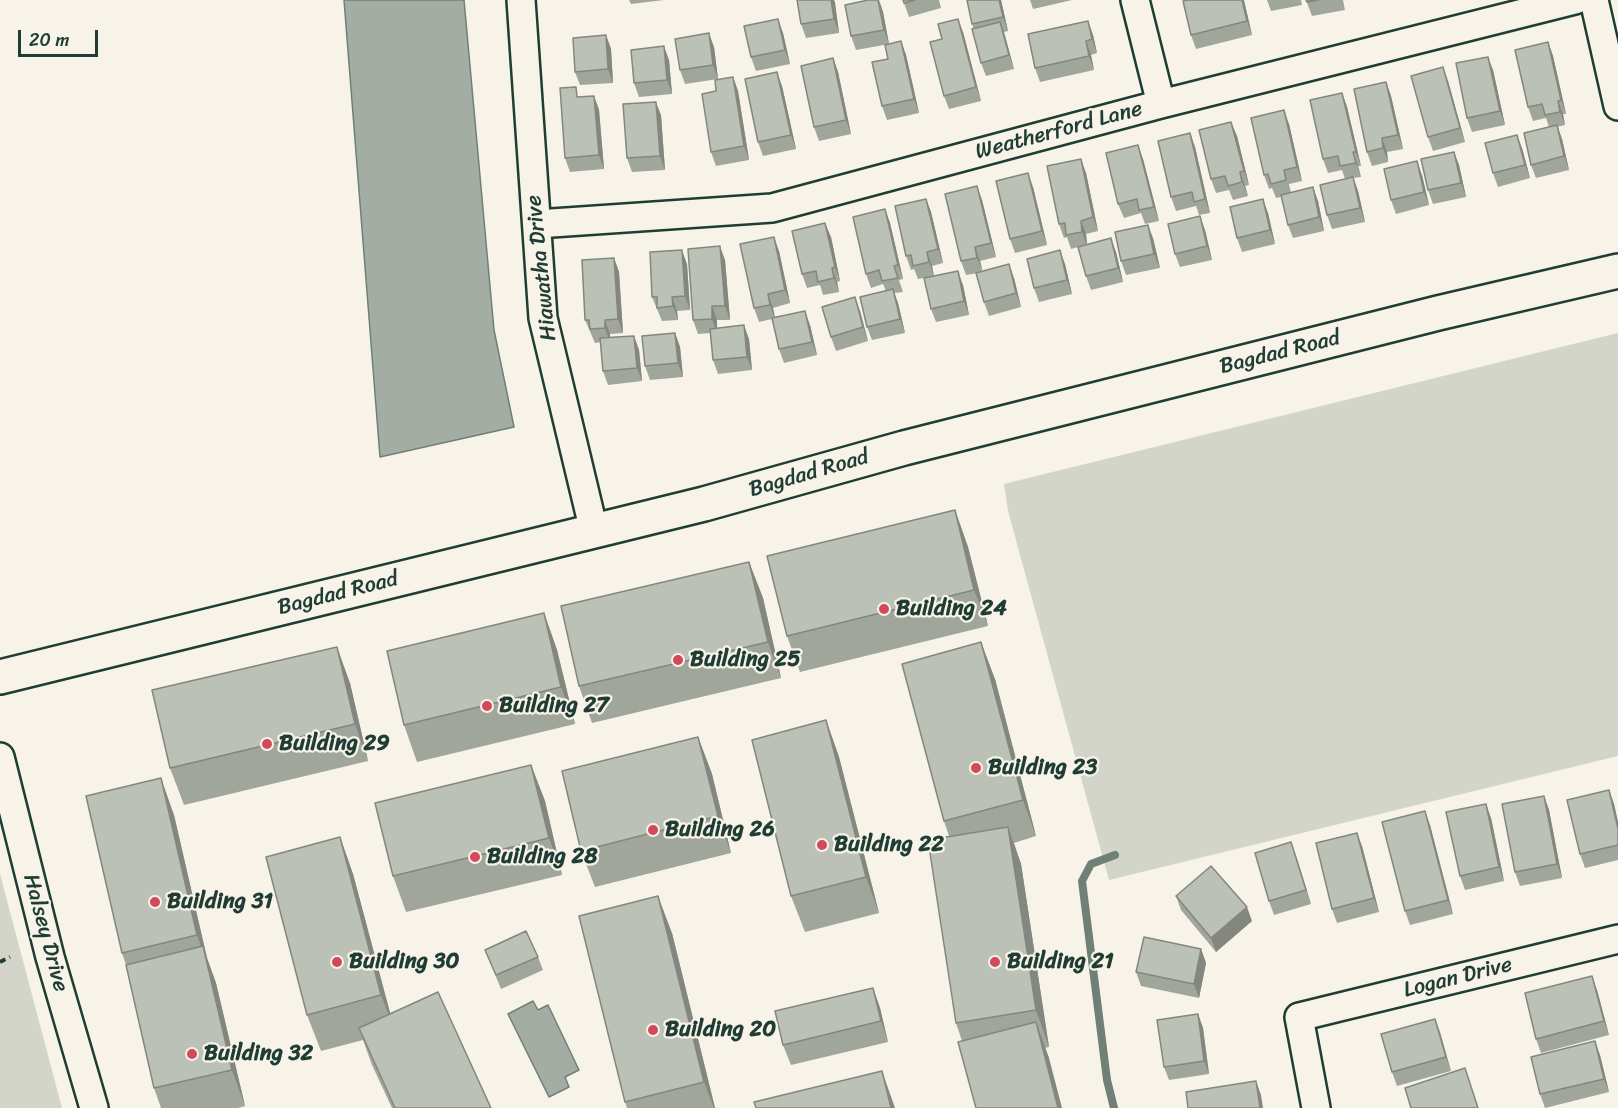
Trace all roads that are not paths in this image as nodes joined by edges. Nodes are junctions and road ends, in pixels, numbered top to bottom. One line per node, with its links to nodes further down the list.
1 (521, 0): 7 (street, Hiawatha Drive)
2 (1135, 0): 5 (street)
3 (1575, 0): 5 (street, Weatherford Lane)
4 (1594, 0): 6 (street)
5 (1161, 104): 7 (street, Weatherford Lane)
6 (1618, 106)
7 (537, 224): 9 (street, Hiawatha Drive)
8 (1618, 271): 9 (street, Bagdad Road)
9 (594, 531): 10 (street, Bagdad Road)
10 (0, 677)
11 (0, 757): 13 (street, Halsey Drive)
12 (1618, 939): 14 (street, Logan Drive)
13 (94, 1108)
14 (1316, 1108)

